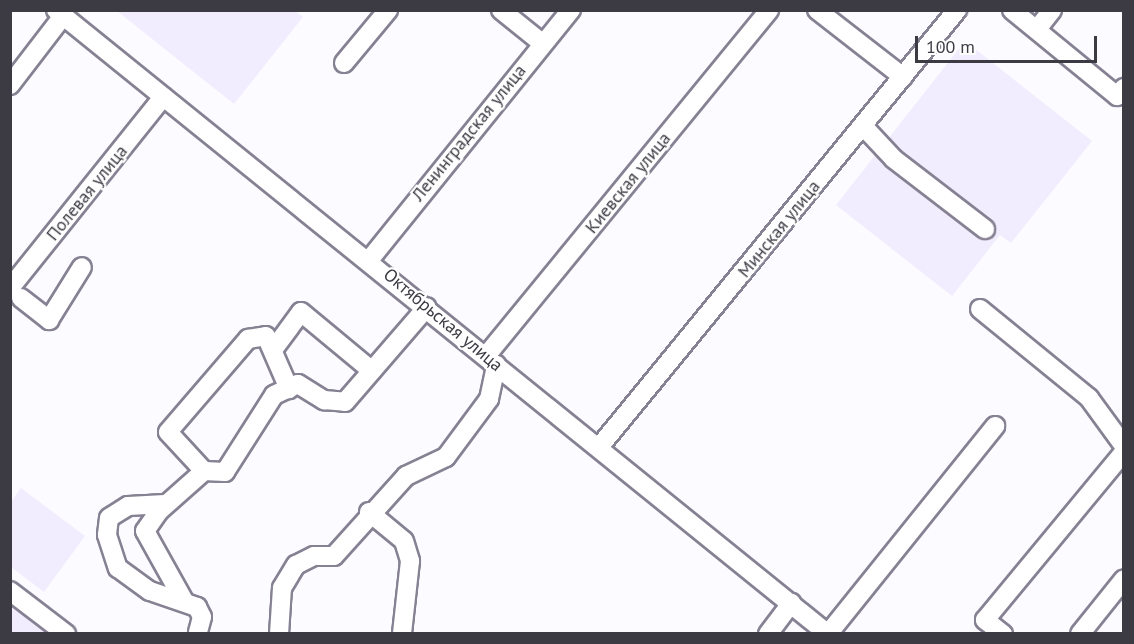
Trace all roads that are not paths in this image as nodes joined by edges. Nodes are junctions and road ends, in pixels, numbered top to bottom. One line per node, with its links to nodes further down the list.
1 (388, 10): 12 (street)
2 (501, 10): 11 (street)
3 (572, 10): 11 (street, Ленинградская улица)
4 (769, 10): 25 (street, Киевская улица)
5 (817, 10): 13 (street)
6 (957, 10): 13 (street, Минская улица)
7 (1012, 10): 10 (street)
8 (1052, 10): 10 (street)
9 (59, 13): 14 (street); 16 (street, Октябрьская улица)
10 (1038, 28): 15 (street)
11 (542, 42): 19 (street, Ленинградская улица)
12 (344, 63)
13 (903, 77): 17 (street, Минская улица)
14 (10, 85)
15 (1121, 94)
16 (163, 97): 19 (street, Октябрьская улица); 21 (street, Полевая улица)
17 (863, 126): 18 (street); 30 (street, Минская улица)
18 (986, 229)
19 (370, 259): 22 (street, Октябрьская улица)
20 (82, 267): 21 (street)
21 (13, 296)
22 (427, 307): 25 (street, Октябрьская улица); 26 (street)
23 (980, 309): 29 (street)
24 (273, 350): 26 (street); 27 (street); 32 (street)
25 (491, 360): 30 (street, Октябрьская улица); 34 (street)
26 (372, 370): 27 (street)
27 (289, 388): 32 (street)
28 (995, 426): 44 (street)
29 (1124, 446)
30 (600, 447): 38 (street, Октябрьская улица)
31 (1124, 452): 45 (street)
32 (204, 471): 33 (street)
33 (165, 504): 37 (street); 37 (street)
34 (369, 512): 41 (street); 42 (street)
35 (1124, 579): 46 (street)
36 (10, 591): 40 (street)
37 (184, 601): 39 (street)
38 (791, 603): 43 (street); 44 (street, Октябрьская улица)
39 (198, 632)
40 (66, 633)
41 (279, 633)
42 (402, 633)
43 (768, 633)
44 (828, 633)
45 (1003, 633)
46 (1080, 633)

